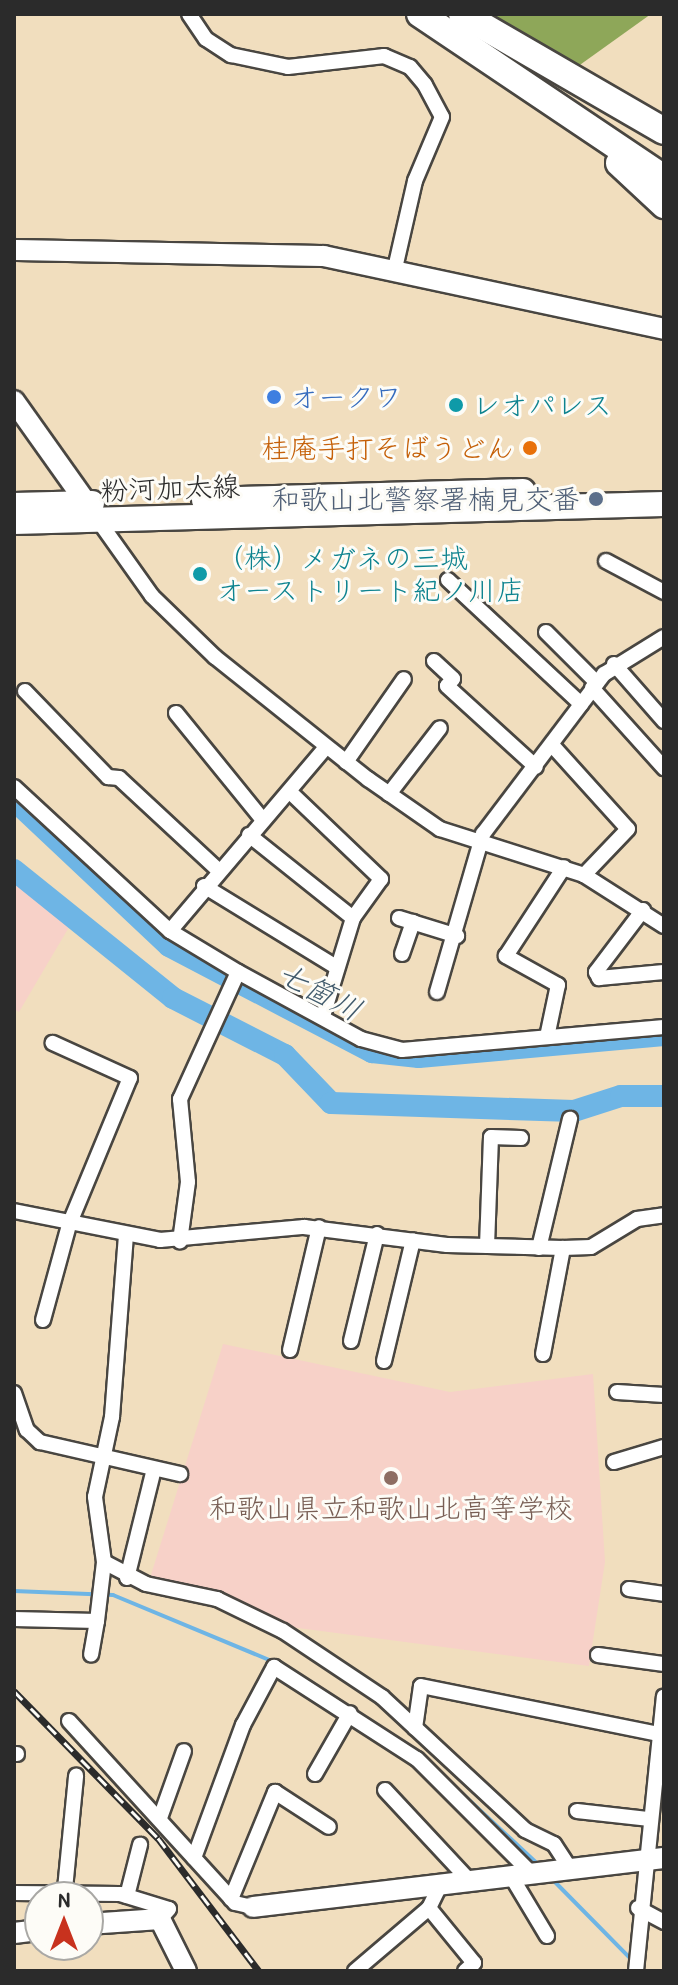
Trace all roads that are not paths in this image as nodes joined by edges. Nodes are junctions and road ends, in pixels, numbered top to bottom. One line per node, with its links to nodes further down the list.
1 (189, 14): 9 (street)
2 (420, 14): 4 (highway)
3 (462, 14): 5 (highway)
4 (534, 91): 6 (highway); 7 (highway)
5 (664, 131)
6 (664, 178)
7 (664, 205)
8 (14, 250): 9 (street)
9 (395, 268): 10 (street)
10 (664, 329)
11 (14, 401): 15 (street)
12 (664, 488): 15 (main road, 粉河加太線)
13 (664, 504): 15 (main road, 粉河加太線)
14 (14, 505): 15 (main road, 粉河加太線)
15 (93, 511): 16 (main road, 粉河加太線); 32 (street)
16 (14, 522)
17 (606, 561): 19 (street)
18 (448, 580): 27 (street)
19 (664, 592)
20 (546, 632): 25 (street)
21 (664, 637): 23 (street)
22 (434, 661): 34 (street)
23 (614, 664): 25 (street); 29 (street)
24 (404, 679): 33 (street)
25 (595, 686): 27 (street); 35 (street)
26 (25, 691): 43 (street)
27 (581, 704): 31 (street)
28 (176, 713): 39 (street)
29 (664, 721)
30 (440, 728): 38 (street)
31 (552, 745): 34 (street); 44 (street)
32 (326, 747): 33 (street); 37 (street)
33 (346, 762): 38 (street)
34 (536, 767): 41 (street)
35 (664, 768)
36 (14, 787): 49 (street)
37 (290, 792): 39 (street); 47 (street)
38 (389, 794): 41 (street)
39 (263, 820): 40 (street)
40 (249, 835): 43 (street); 47 (street)
41 (481, 842): 42 (street); 50 (street)
42 (564, 867): 44 (street); 58 (street)
43 (217, 869): 45 (street)
44 (584, 875): 46 (street)
45 (204, 886): 49 (street); 52 (street)
46 (643, 910): 48 (street); 53 (street)
47 (353, 918): 52 (street)
48 (664, 926)
49 (170, 931): 54 (street)
50 (457, 936): 51 (street); 55 (street)
51 (402, 954)
52 (336, 967): 56 (street)
53 (664, 972)
54 (235, 978): 56 (street); 69 (street)
55 (437, 992)
56 (323, 1016): 58 (street)
57 (664, 1027): 58 (street)
58 (547, 1037)
59 (53, 1043): 64 (street)
60 (570, 1119): 71 (street)
61 (521, 1138): 70 (street)
62 (14, 1211): 64 (street)
63 (664, 1215): 72 (street)
64 (69, 1225): 67 (street); 73 (street)
65 (319, 1227): 66 (street); 69 (street); 75 (street)
66 (377, 1234): 68 (street); 74 (street)
67 (126, 1237): 69 (street); 82 (street)
68 (413, 1240): 70 (street); 77 (street)
69 (180, 1241)
70 (487, 1246): 71 (street)
71 (539, 1248): 72 (street)
72 (563, 1248): 76 (street)
73 (43, 1320)
74 (351, 1341)
75 (290, 1350)
76 (543, 1354)
77 (384, 1361)
78 (617, 1392): 79 (street)
79 (664, 1395)
80 (15, 1398): 82 (street)
81 (664, 1447): 83 (street)
82 (102, 1458): 84 (street); 86 (street)
83 (614, 1462)
84 (154, 1469): 85 (street); 87 (street)
85 (180, 1474)
86 (104, 1562): 87 (street); 91 (street)
87 (127, 1578): 100 (street)
88 (629, 1589): 89 (street)
89 (664, 1594)
90 (14, 1619): 91 (street)
91 (97, 1621): 92 (street)
92 (91, 1654)
93 (598, 1655): 94 (street)
94 (664, 1664)
95 (423, 1671): 96 (street)
96 (421, 1686): 100 (street); 101 (street)
97 (664, 1696): 101 (street)
98 (350, 1713): 104 (street); 112 (street); 115 (street)
99 (69, 1721): 108 (street)
100 (415, 1728): 115 (street)
101 (659, 1734): 103 (street)
102 (184, 1751): 108 (street)
103 (660, 1752): 109 (street)
104 (315, 1774)
105 (76, 1776): 117 (street)
106 (385, 1790): 118 (street)
107 (577, 1811): 109 (street)
108 (160, 1818): 112 (street)
109 (648, 1819): 114 (street)
110 (329, 1827): 122 (street)
111 (140, 1845): 121 (street)
112 (194, 1858): 122 (street)
113 (664, 1858): 114 (street)
114 (643, 1861): 115 (street); 125 (street)
115 (548, 1872): 116 (street)
116 (511, 1876): 118 (street); 129 (street)
117 (66, 1881)
118 (470, 1881): 119 (street)
119 (440, 1885): 123 (street); 124 (street)
120 (104, 1893): 121 (street)
121 (127, 1896): 126 (street)
122 (231, 1899): 123 (street)
123 (253, 1907)
124 (429, 1908): 131 (street); 133 (street)
125 (638, 1908): 127 (street); 130 (street)
126 (160, 1919): 128 (street); 132 (street)
127 (664, 1922)
128 (104, 1923)
129 (547, 1936)
130 (636, 1965)
131 (473, 1968)
132 (186, 1971)
133 (355, 1971)

